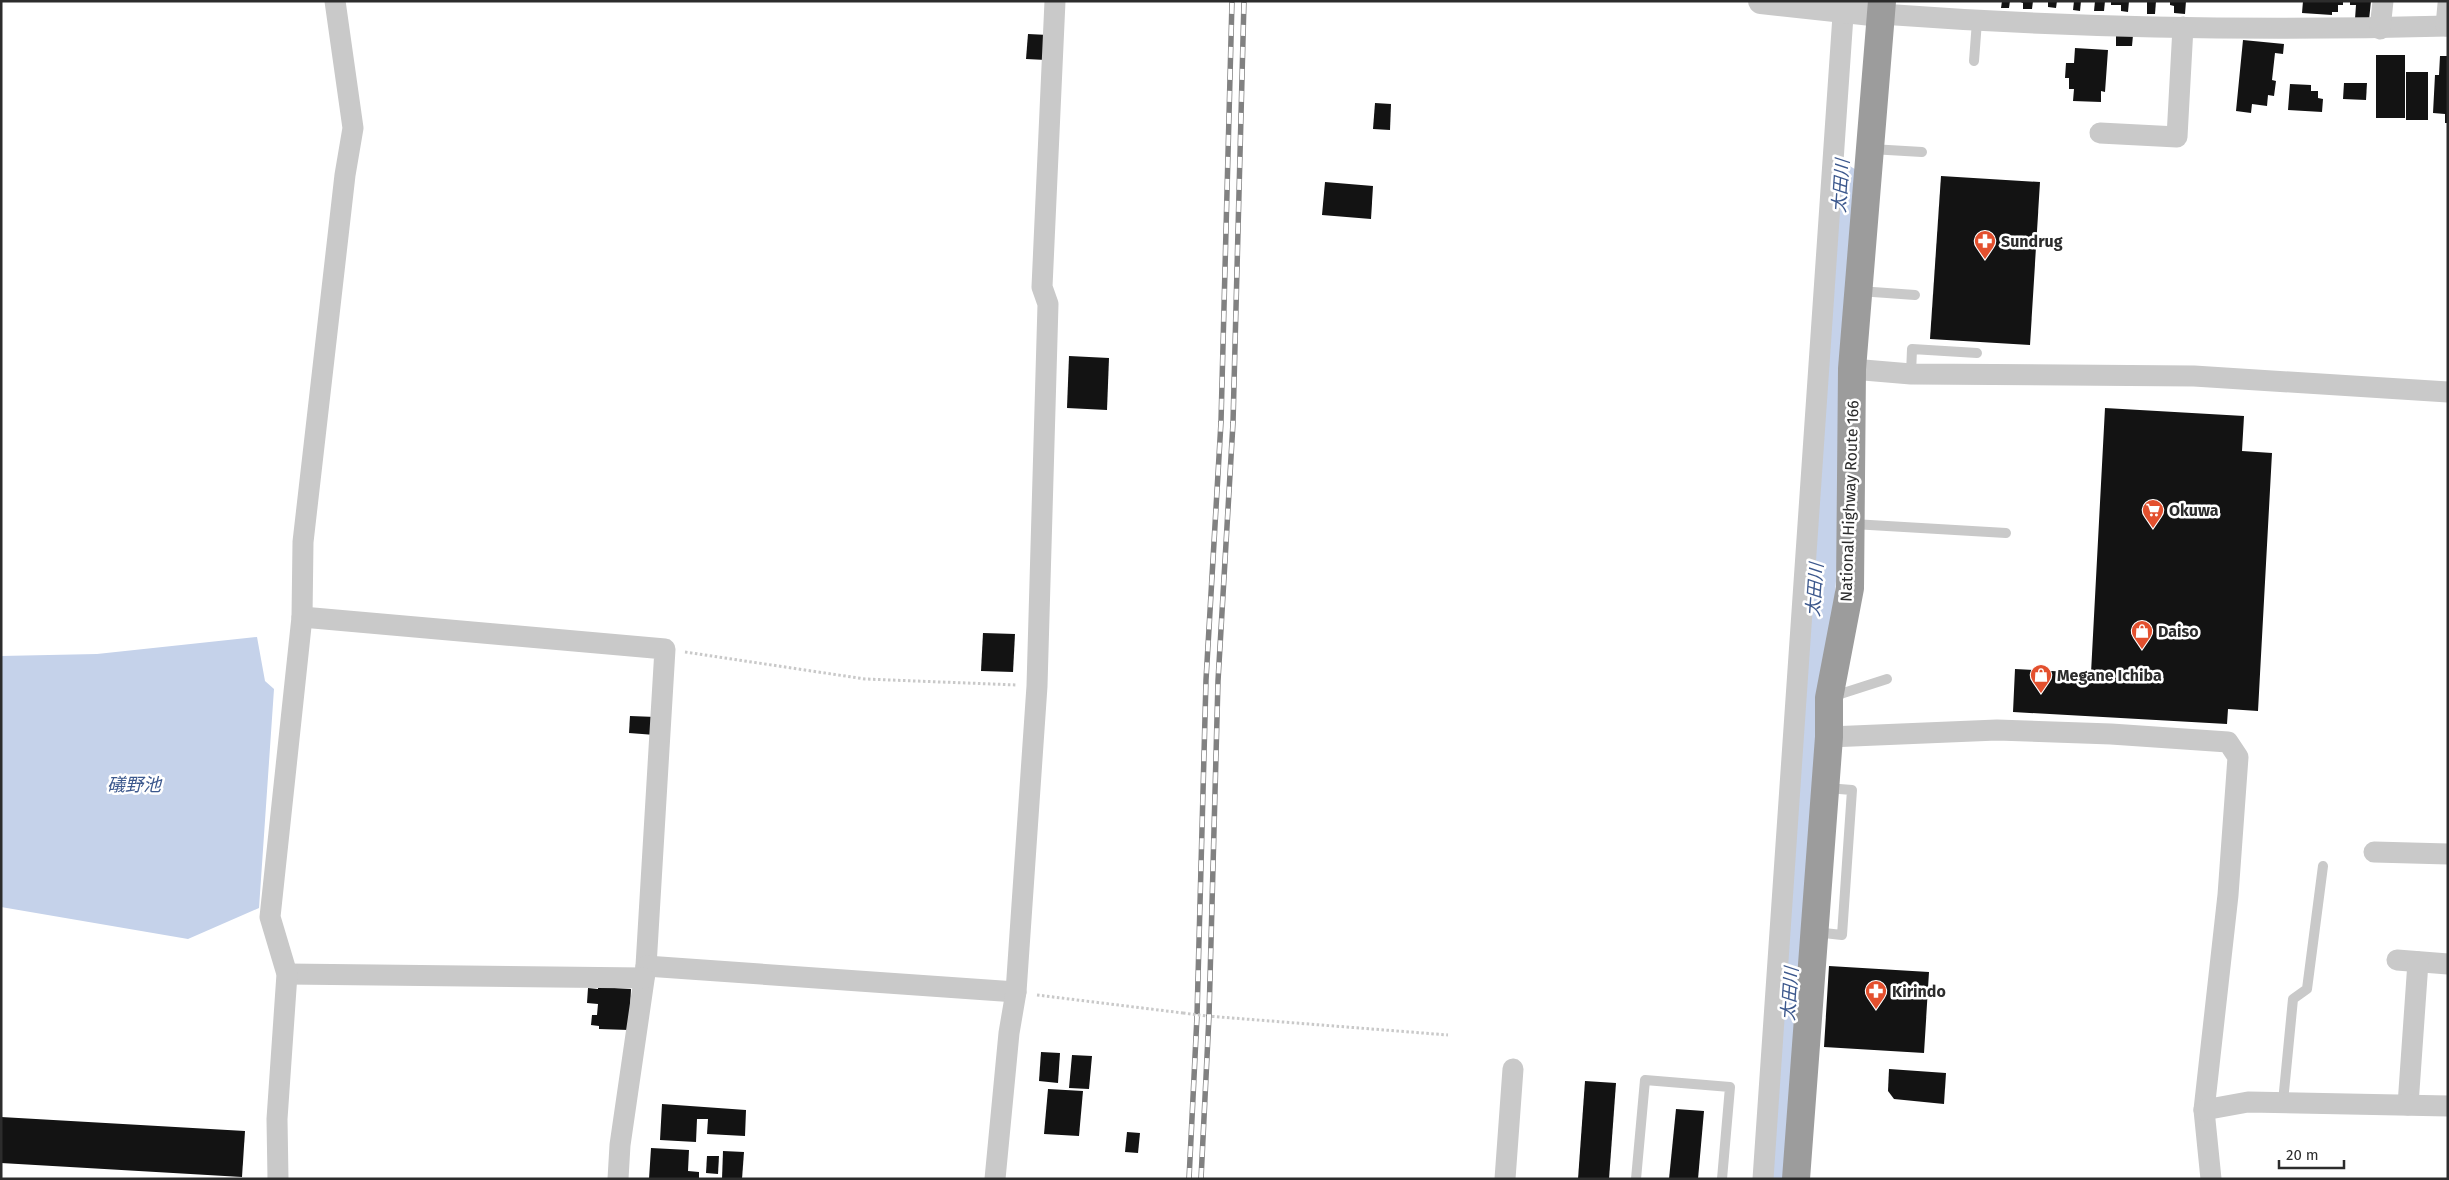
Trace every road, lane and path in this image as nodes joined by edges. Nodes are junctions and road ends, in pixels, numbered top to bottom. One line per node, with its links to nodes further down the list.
1 (335, 1): 23 (street)
2 (1055, 1): 26 (street)
3 (1761, 1): 6 (street)
4 (2383, 1): 10 (street)
5 (2448, 4): 9 (street)
6 (1860, 8): 7 (street); 13 (highway, National Highway Route 166); 52 (street)
7 (1977, 21): 8 (street); 11 (lane)
8 (2183, 26): 10 (street); 12 (street)
9 (2447, 26): 10 (street)
10 (2380, 29)
11 (1974, 61)
12 (2100, 133)
13 (1870, 148): 14 (lane); 15 (highway, National Highway Route 166)
14 (1922, 152)
15 (1858, 291): 16 (lane); 18 (highway, National Highway Route 166)
16 (1915, 295)
17 (1977, 353): 19 (lane)
18 (1852, 370): 19 (street); 21 (highway, National Highway Route 166)
19 (1911, 374): 20 (street)
20 (2448, 392)
21 (1852, 524): 22 (lane); 27 (highway, National Highway Route 166)
22 (2006, 533)
23 (302, 618): 24 (street); 38 (street)
24 (664, 649): 26 (path); 37 (street)
25 (1887, 679): 27 (lane)
26 (1037, 686): 39 (street)
27 (1830, 698): 28 (highway, National Highway Route 166)
28 (1828, 737): 29 (highway, National Highway Route 166); 45 (street)
29 (1825, 788): 33 (highway, National Highway Route 166); 33 (lane)
30 (2374, 852): 31 (street)
31 (2448, 854)
32 (2323, 866): 42 (lane)
33 (1814, 932): 53 (highway, National Highway Route 166)
34 (2397, 960): 35 (street)
35 (2418, 962): 36 (street); 43 (street)
36 (2448, 964)
37 (645, 972): 38 (street); 39 (street); 47 (street)
38 (287, 974): 46 (street)
39 (1016, 992): 40 (path, bridge); 48 (street)
40 (1448, 1035)
41 (1513, 1069): 49 (street)
42 (2283, 1102): 43 (street); 45 (street)
43 (2408, 1105): 44 (street)
44 (2448, 1106)
45 (2204, 1110): 54 (street)
46 (278, 1179)
47 (618, 1179)
48 (994, 1179)
49 (1505, 1179)
50 (1636, 1179): 51 (lane)
51 (1722, 1179)
52 (1763, 1179)
53 (1796, 1179)
54 (2211, 1179)

